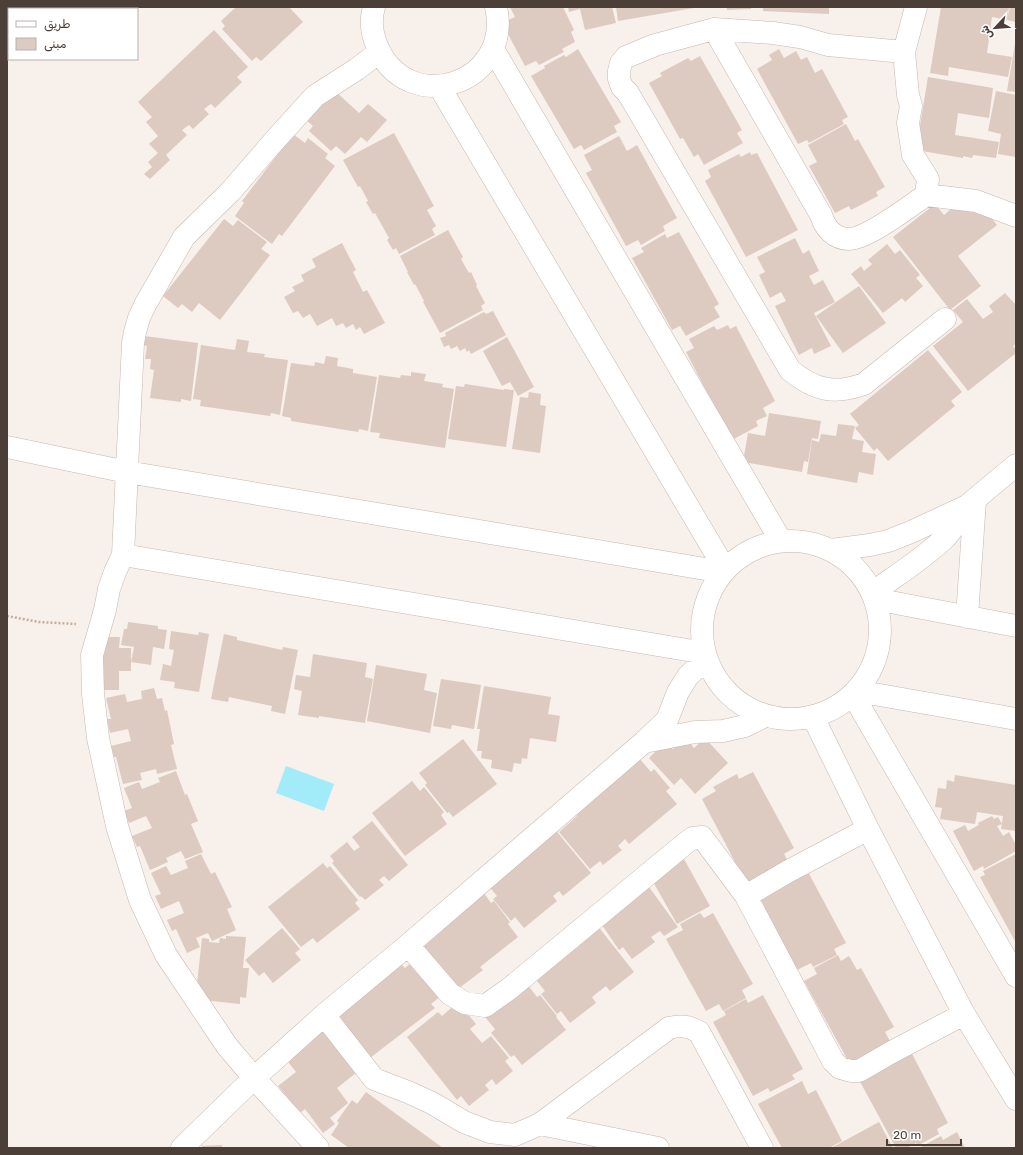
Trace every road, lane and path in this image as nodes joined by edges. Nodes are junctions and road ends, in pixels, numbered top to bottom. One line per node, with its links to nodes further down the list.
1 (374, 7): 6 (street)
2 (496, 7): 5 (street)
3 (916, 7): 7 (street)
4 (714, 29): 7 (street); 9 (street); 11 (street)
5 (493, 49): 8 (street); 16 (street)
6 (379, 52): 8 (street); 14 (street)
7 (904, 52): 9 (street)
8 (439, 86): 19 (street)
9 (926, 195): 10 (street)
10 (1016, 216)
11 (945, 319)
12 (7, 447): 14 (street)
13 (1016, 465): 15 (street)
14 (127, 472): 18 (street); 19 (street)
15 (971, 503): 17 (street); 20 (street); 22 (street)
16 (781, 541): 17 (street); 19 (street)
17 (831, 550): 20 (street)
18 (123, 555): 23 (street); 25 (street)
19 (724, 571): 25 (street)
20 (874, 596): 22 (street); 26 (street)
21 (7, 616): 23 (path)
22 (966, 616): 24 (street)
23 (101, 622): 37 (street)
24 (1016, 626)
25 (705, 656): 27 (street); 30 (street)
26 (855, 693): 28 (street); 29 (street); 34 (street)
27 (765, 716): 28 (street); 30 (street)
28 (813, 717): 31 (street)
29 (1016, 720)
30 (644, 742): 33 (street)
31 (868, 829): 32 (street); 35 (street)
32 (746, 896): 33 (street); 35 (street)
33 (408, 945): 36 (street)
34 (1016, 976)
35 (964, 1014): 38 (street)
36 (324, 1015): 37 (street); 39 (street)
37 (254, 1078): 40 (street); 41 (street)
38 (1016, 1099)
39 (540, 1124): 42 (street); 43 (street)
40 (182, 1148)
41 (318, 1148)
42 (658, 1148)
43 (762, 1148)

